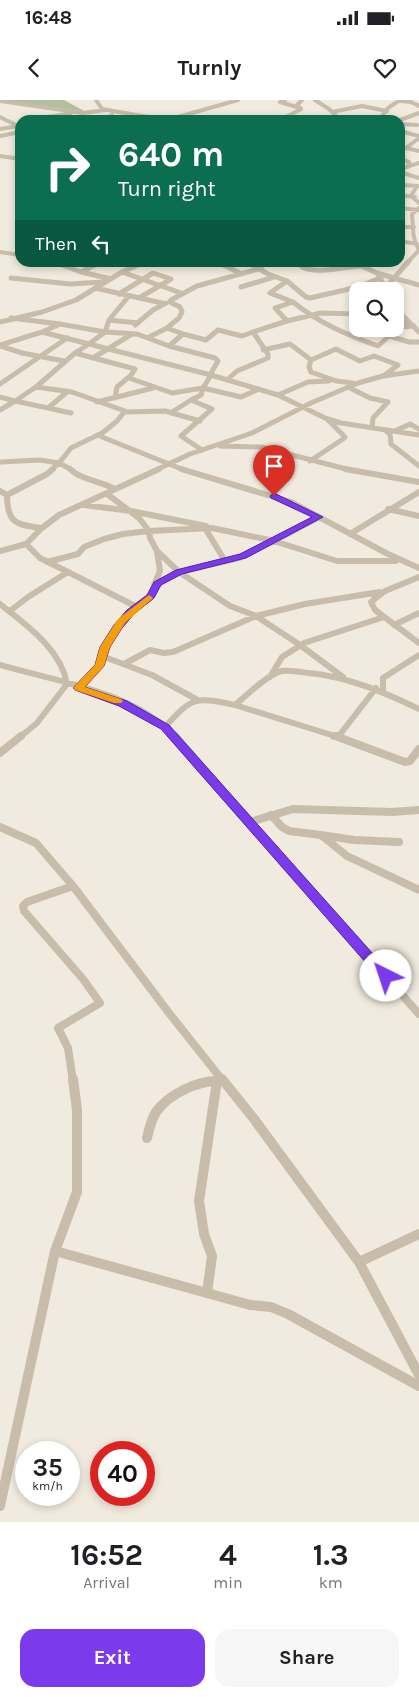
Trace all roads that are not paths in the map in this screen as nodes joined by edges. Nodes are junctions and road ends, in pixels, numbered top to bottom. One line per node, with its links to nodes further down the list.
1 (96, 100): 13 (street)
2 (238, 100): 23 (street)
3 (285, 100): 12 (street)
4 (302, 100): 12 (street)
5 (316, 100): 16 (street)
6 (401, 100): 10 (street); 14 (street)
7 (0, 101): 9 (street)
8 (41, 101): 11 (street)
9 (20, 105): 11 (street); 19 (street)
10 (419, 106)
11 (40, 108): 15 (street)
12 (300, 108): 24 (street)
13 (105, 110): 17 (street); 22 (street)
14 (387, 111): 16 (street); 26 (street)
15 (75, 112): 17 (street); 20 (street)
16 (332, 112): 25 (street)
17 (88, 113): 21 (street)
18 (419, 113): 27 (street)
19 (48, 115)
20 (65, 115)
21 (112, 115): 22 (street)
22 (129, 115)
23 (184, 115)
24 (290, 115)
25 (335, 115)
26 (383, 115)
27 (405, 118): 32 (street)
28 (0, 119): 29 (street)
29 (15, 123)
30 (15, 125): 33 (street)
31 (405, 125): 32 (street)
32 (418, 126)
33 (0, 129)
34 (15, 133): 36 (street)
35 (405, 133): 37 (street)
36 (0, 136)
37 (419, 137): 38 (street)
38 (419, 151)
39 (0, 156): 40 (street)
40 (15, 159)
41 (405, 160): 43 (street)
42 (418, 164): 43 (street)
43 (408, 167): 44 (street)
44 (405, 169)
45 (405, 174): 46 (street)
46 (419, 178)
47 (405, 185): 48 (street)
48 (418, 186): 50 (street)
49 (405, 195): 50 (street)
50 (411, 196): 51 (street); 52 (street)
51 (419, 197)
52 (419, 202)
53 (405, 209): 54 (street)
54 (418, 209): 56 (street)
55 (405, 211): 56 (street)
56 (412, 214): 58 (street)
57 (405, 227): 58 (street)
58 (414, 227): 59 (street)
59 (412, 237): 60 (street); 61 (street)
60 (406, 242): 61 (street)
61 (417, 244): 62 (street)
62 (419, 250): 65 (street)
63 (0, 252): 64 (street)
64 (15, 254)
65 (405, 265)
66 (67, 267): 79 (street)
67 (91, 267): 79 (street)
68 (134, 267): 80 (street)
69 (227, 267): 82 (street)
70 (255, 267): 77 (street)
71 (261, 267): 77 (street)
72 (303, 267): 73 (street)
73 (347, 267)
74 (362, 267): 78 (street)
75 (370, 267): 78 (street)
76 (403, 267): 86 (street)
77 (258, 269): 82 (street); 83 (street)
78 (369, 270): 81 (street)
79 (81, 272): 87 (street)
80 (122, 272): 87 (street); 88 (street)
81 (377, 273): 85 (street); 86 (street)
82 (242, 274): 99 (street)
83 (274, 277): 89 (street); 96 (street)
84 (11, 278): 90 (street)
85 (380, 278): 91 (street); 92 (street)
86 (393, 278): 93 (street); 95 (street)
87 (110, 279): 90 (street)
88 (142, 279): 94 (street); 94 (street); 100 (street)
89 (287, 281): 98 (street); 104 (street)
90 (105, 282): 97 (street)
91 (372, 282)
92 (382, 282)
93 (389, 282)
94 (161, 285): 99 (street); 102 (street)
95 (419, 285)
96 (241, 287)
97 (95, 288): 100 (street); 109 (street)
98 (349, 288)
99 (181, 293): 103 (street)
100 (119, 294): 101 (street)
101 (128, 297): 102 (street); 110 (street)
102 (138, 298): 105 (street)
103 (170, 302): 105 (street); 116 (street)
104 (292, 302): 107 (street); 111 (street)
105 (162, 303): 113 (street)
106 (349, 314): 107 (street)
107 (309, 316): 111 (street); 133 (street)
108 (404, 317): 117 (street)
109 (11, 318): 112 (street); 114 (street)
110 (109, 320): 113 (street); 119 (street)
111 (288, 320): 120 (street)
112 (0, 322)
113 (138, 323): 121 (street)
114 (60, 324): 118 (street); 119 (street)
115 (404, 324): 117 (street)
116 (167, 328): 123 (street); 124 (street)
117 (416, 328)
118 (42, 332): 127 (street); 131 (street)
119 (104, 332): 121 (street); 130 (street)
120 (253, 332): 128 (street); 135 (street)
121 (126, 333): 122 (street)
122 (133, 333): 124 (street); 134 (street)
123 (183, 334): 128 (street); 132 (street)
124 (149, 337): 132 (street)
125 (389, 337): 133 (street)
126 (393, 337): 129 (street)
127 (66, 338): 130 (street); 139 (street)
128 (206, 340): 136 (street)
129 (419, 342)
130 (88, 343): 134 (street); 137 (street)
131 (0, 345): 139 (street)
132 (169, 346): 136 (street)
133 (378, 346): 138 (street)
134 (108, 348): 140 (street); 144 (street)
135 (263, 350): 141 (street); 147 (street)
136 (192, 352): 144 (street)
137 (75, 353): 140 (street); 142 (street)
138 (374, 356): 141 (street); 145 (street)
139 (39, 357): 142 (street); 150 (street)
140 (94, 358): 146 (street)
141 (311, 360): 148 (street)
142 (64, 361): 151 (street)
143 (419, 371): 145 (street)
144 (211, 374): 147 (street); 154 (street)
145 (383, 376): 149 (street)
146 (129, 377): 153 (street); 159 (street)
147 (227, 380): 155 (street)
148 (336, 381): 149 (street); 157 (street)
149 (358, 383): 152 (street)
150 (0, 384)
151 (36, 387): 156 (street); 161 (street)
152 (348, 387): 163 (street); 172 (street)
153 (153, 388): 154 (street); 159 (street)
154 (204, 388): 155 (street); 160 (street)
155 (258, 389): 157 (street)
156 (67, 392): 162 (street); 164 (street)
157 (278, 395): 163 (street)
158 (0, 397): 161 (street)
159 (115, 398): 162 (street)
160 (191, 400): 167 (street); 170 (street)
161 (15, 401): 164 (street); 165 (street)
162 (96, 402): 166 (street)
163 (302, 407): 169 (street); 179 (street)
164 (48, 408): 168 (street)
165 (0, 410)
166 (126, 412): 167 (street); 176 (street)
167 (172, 412): 170 (street)
168 (71, 413)
169 (325, 418): 171 (street); 178 (street)
170 (200, 421): 180 (street)
171 (355, 425): 172 (street); 178 (street)
172 (372, 428): 174 (street)
173 (419, 429): 175 (street)
174 (385, 430): 175 (street); 185 (street)
175 (394, 431): 177 (street)
176 (102, 433): 183 (street); 184 (street)
177 (419, 435)
178 (344, 438): 181 (street)
179 (218, 446): 180 (street); 181 (street)
180 (202, 450): 184 (street)
181 (310, 461): 186 (street)
182 (0, 462): 183 (street)
183 (59, 463): 187 (street); 191 (street)
184 (170, 463): 187 (street); 197 (street)
185 (419, 466)
186 (419, 482)
187 (115, 489): 190 (street)
188 (0, 491): 191 (street)
189 (419, 492): 193 (street)
190 (107, 494): 192 (street); 194 (street)
191 (7, 495): 198 (street)
192 (83, 505): 194 (street); 199 (street)
193 (388, 509): 196 (street); 202 (street)
194 (131, 511): 200 (street); 201 (street)
195 (1, 516): 198 (street)
196 (419, 516)
197 (318, 517): 202 (street); 203 (street)
198 (10, 518): 199 (street)
199 (42, 528): 204 (street)
200 (209, 528): 201 (street); 203 (street); 208 (street)
201 (149, 531): 206 (street); 209 (street)
202 (350, 534): 207 (street)
203 (274, 541): 207 (street); 208 (street)
204 (26, 544): 205 (street); 209 (street)
205 (0, 550)
206 (157, 551): 212 (street); 214 (street)
207 (398, 560): 210 (street)
208 (225, 561): 212 (street)
209 (47, 562): 211 (street)
210 (419, 568)
211 (68, 572): 217 (street); 218 (street)
212 (179, 572): 214 (street); 220 (street)
213 (419, 577): 215 (street)
214 (154, 586): 217 (street)
215 (380, 592): 220 (street); 221 (street)
216 (0, 604): 218 (street)
217 (137, 607): 226 (street)
218 (10, 611): 231 (street)
219 (419, 613): 222 (street)
220 (256, 616): 224 (street); 227 (street)
221 (384, 617): 222 (street); 224 (street)
222 (394, 624): 223 (street)
223 (419, 643)
224 (300, 645): 229 (street); 230 (street)
225 (419, 655): 233 (street)
226 (102, 656): 227 (street); 232 (street)
227 (124, 664): 234 (street)
228 (0, 665): 231 (street)
229 (269, 678): 230 (street); 235 (street)
230 (344, 678): 233 (street)
231 (68, 684): 232 (street); 240 (street)
232 (78, 688): 237 (street)
233 (379, 690): 236 (street); 238 (street)
234 (196, 699): 235 (street); 237 (street)
235 (235, 705): 238 (street)
236 (419, 710)
237 (165, 727): 243 (street)
238 (338, 736): 239 (street)
239 (419, 749)
240 (0, 753)
241 (419, 810): 242 (street)
242 (271, 815): 243 (street); 245 (street)
243 (250, 822): 249 (street)
244 (0, 827): 247 (street)
245 (321, 836): 246 (street); 248 (street)
246 (399, 842)
247 (73, 886): 250 (street); 253 (street)
248 (419, 890)
249 (419, 1014)
250 (219, 1080): 251 (street); 254 (street); 255 (street)
251 (147, 1138)
252 (419, 1234): 254 (street)
253 (55, 1251): 255 (street); 258 (street)
254 (359, 1262): 256 (street)
255 (207, 1292): 257 (street)
256 (419, 1375)
257 (419, 1386)
258 (0, 1506)

